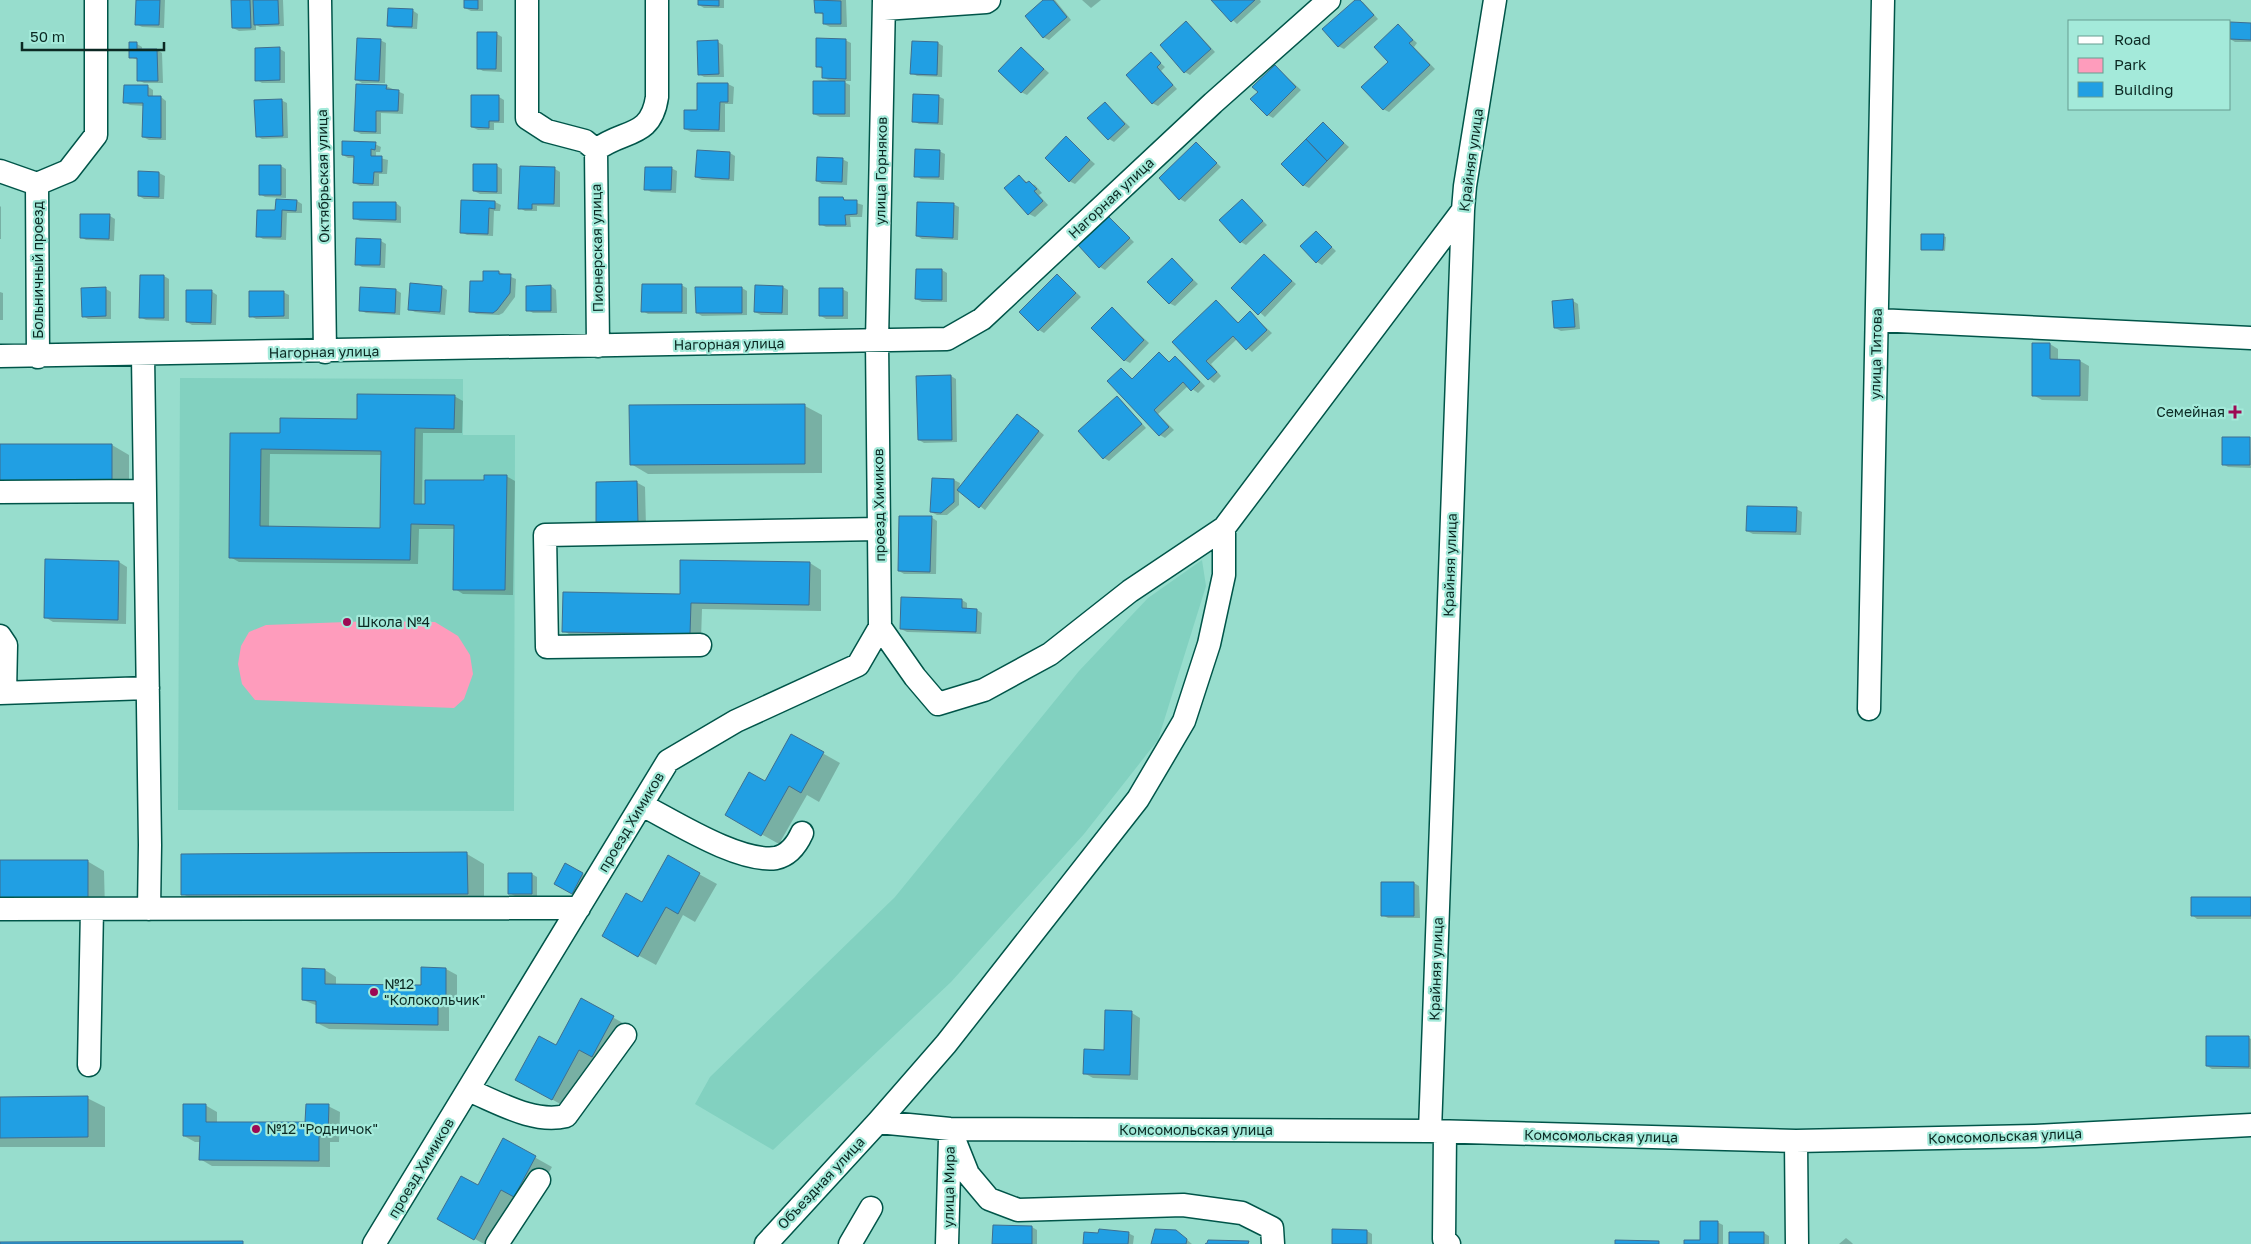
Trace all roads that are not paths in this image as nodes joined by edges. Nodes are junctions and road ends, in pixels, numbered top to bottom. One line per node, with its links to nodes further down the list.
1 (96, 0): 12 (street, Больничный проезд)
2 (320, 0): 18 (street, Октябрьская улица)
3 (527, 0): 10 (street)
4 (657, 0): 10 (street)
5 (989, 0): 9 (street)
6 (1329, 0): 16 (street, Нагорная улица)
7 (1495, 0): 13 (street, Крайняя улица)
8 (1883, 0): 14 (street, улица Титова)
9 (884, 4): 16 (street, улица Горняков)
10 (596, 150): 17 (street, Пионерская улица)
11 (0, 171): 12 (street, Больничный проезд)
12 (37, 184): 21 (street, Больничный проезд)
13 (1463, 210): 24 (street); 44 (street, Крайняя улица)
14 (1877, 320): 15 (street); 31 (street, улица Титова)
15 (2251, 338)
16 (877, 341): 17 (street, Нагорная улица); 25 (street, проезд Химиков)
17 (598, 346): 18 (street, Нагорная улица)
18 (325, 352): 19 (street, Нагорная улица)
19 (143, 355): 21 (street, Нагорная улица); 22 (street)
20 (0, 356): 21 (street, Нагорная улица)
21 (38, 357)
22 (145, 491): 23 (street); 29 (street)
23 (0, 492)
24 (1224, 528): 26 (street); 41 (street, Объездная улица)
25 (879, 529): 26 (street, проезд Химиков); 28 (street)
26 (880, 626): 32 (street, проезд Химиков)
27 (0, 636): 30 (street)
28 (700, 645)
29 (148, 688): 30 (street); 37 (street)
30 (2, 693)
31 (1869, 708)
32 (642, 805): 33 (street); 34 (street, проезд Химиков)
33 (802, 833)
34 (579, 908): 37 (street); 40 (street, проезд Химиков)
35 (0, 909): 36 (street)
36 (92, 909): 37 (street); 39 (street)
37 (149, 909)
38 (625, 1035): 40 (street)
39 (89, 1065)
40 (468, 1090): 48 (street, проезд Химиков)
41 (878, 1122): 43 (street, Комсомольская улица); 50 (street, Объездная улица)
42 (2251, 1126): 45 (street, Комсомольская улица)
43 (950, 1129): 44 (street, Комсомольская улица); 52 (street, улица Мира); 53 (street)
44 (1437, 1132): 45 (street, Комсомольская улица); 54 (street, Крайняя улица)
45 (1796, 1140): 55 (street)
46 (539, 1180): 49 (street)
47 (871, 1208): 51 (street)
48 (374, 1244)
49 (497, 1244)
50 (766, 1244)
51 (850, 1244)
52 (947, 1244)
53 (1273, 1244)
54 (1449, 1244)
55 (1797, 1244)

